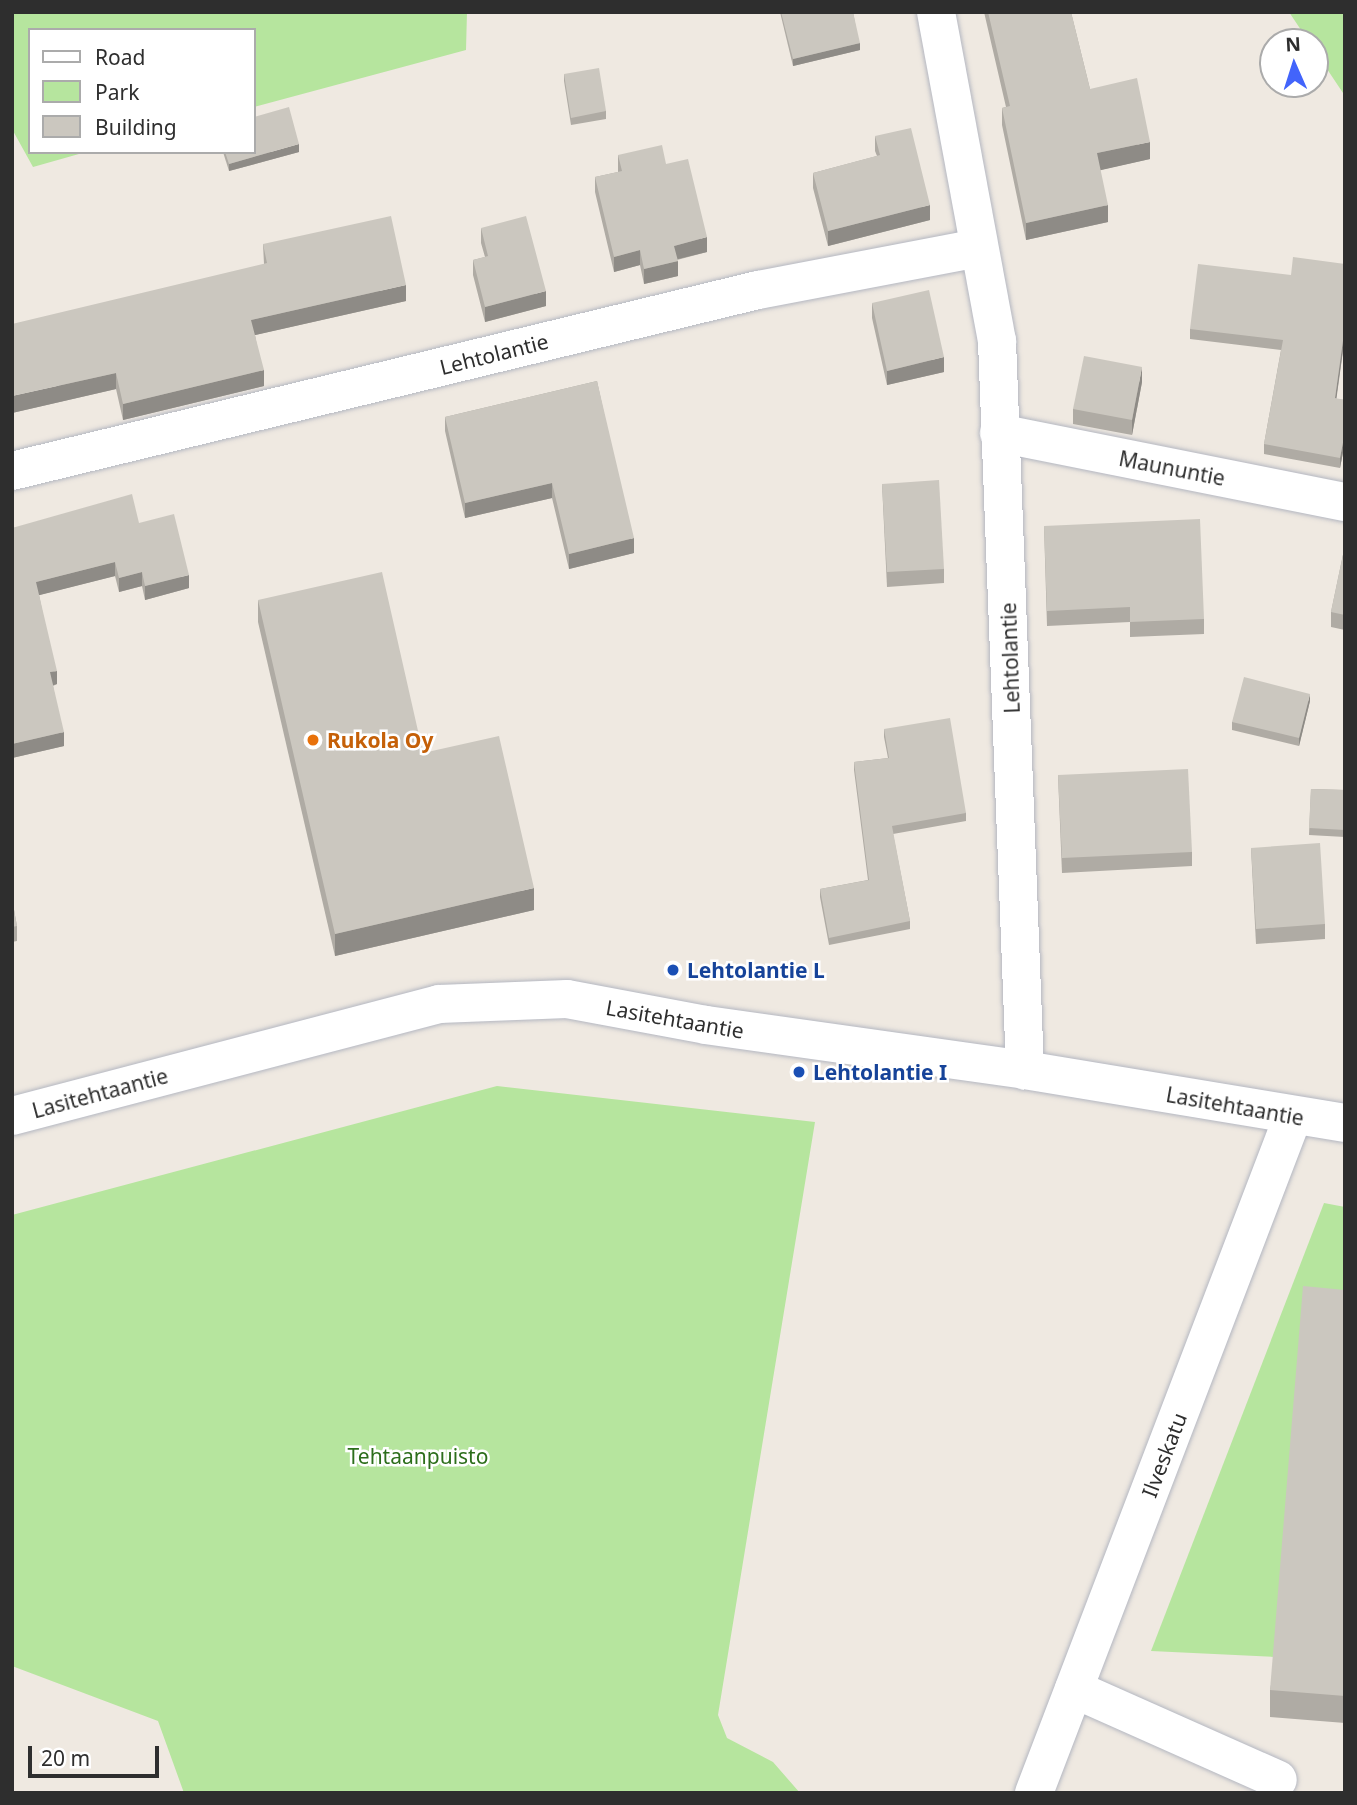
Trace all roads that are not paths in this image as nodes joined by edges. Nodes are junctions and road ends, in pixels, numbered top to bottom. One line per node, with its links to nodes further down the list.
1 (936, 12): 2 (street, Lehtolantie)
2 (978, 248): 3 (street, Lehtolantie); 4 (street, Lehtolantie)
3 (999, 433): 5 (street, Maununtie); 6 (street, Lehtolantie)
4 (12, 471)
5 (1345, 502)
6 (1025, 1070): 7 (street, Lasitehtaantie); 8 (street, Lasitehtaantie)
7 (12, 1116)
8 (1293, 1116): 9 (street, Lasitehtaantie); 10 (street, Ilveskatu)
9 (1345, 1123)
10 (1074, 1689): 11 (street); 12 (street, Ilveskatu)
11 (1278, 1780)
12 (1034, 1793)

